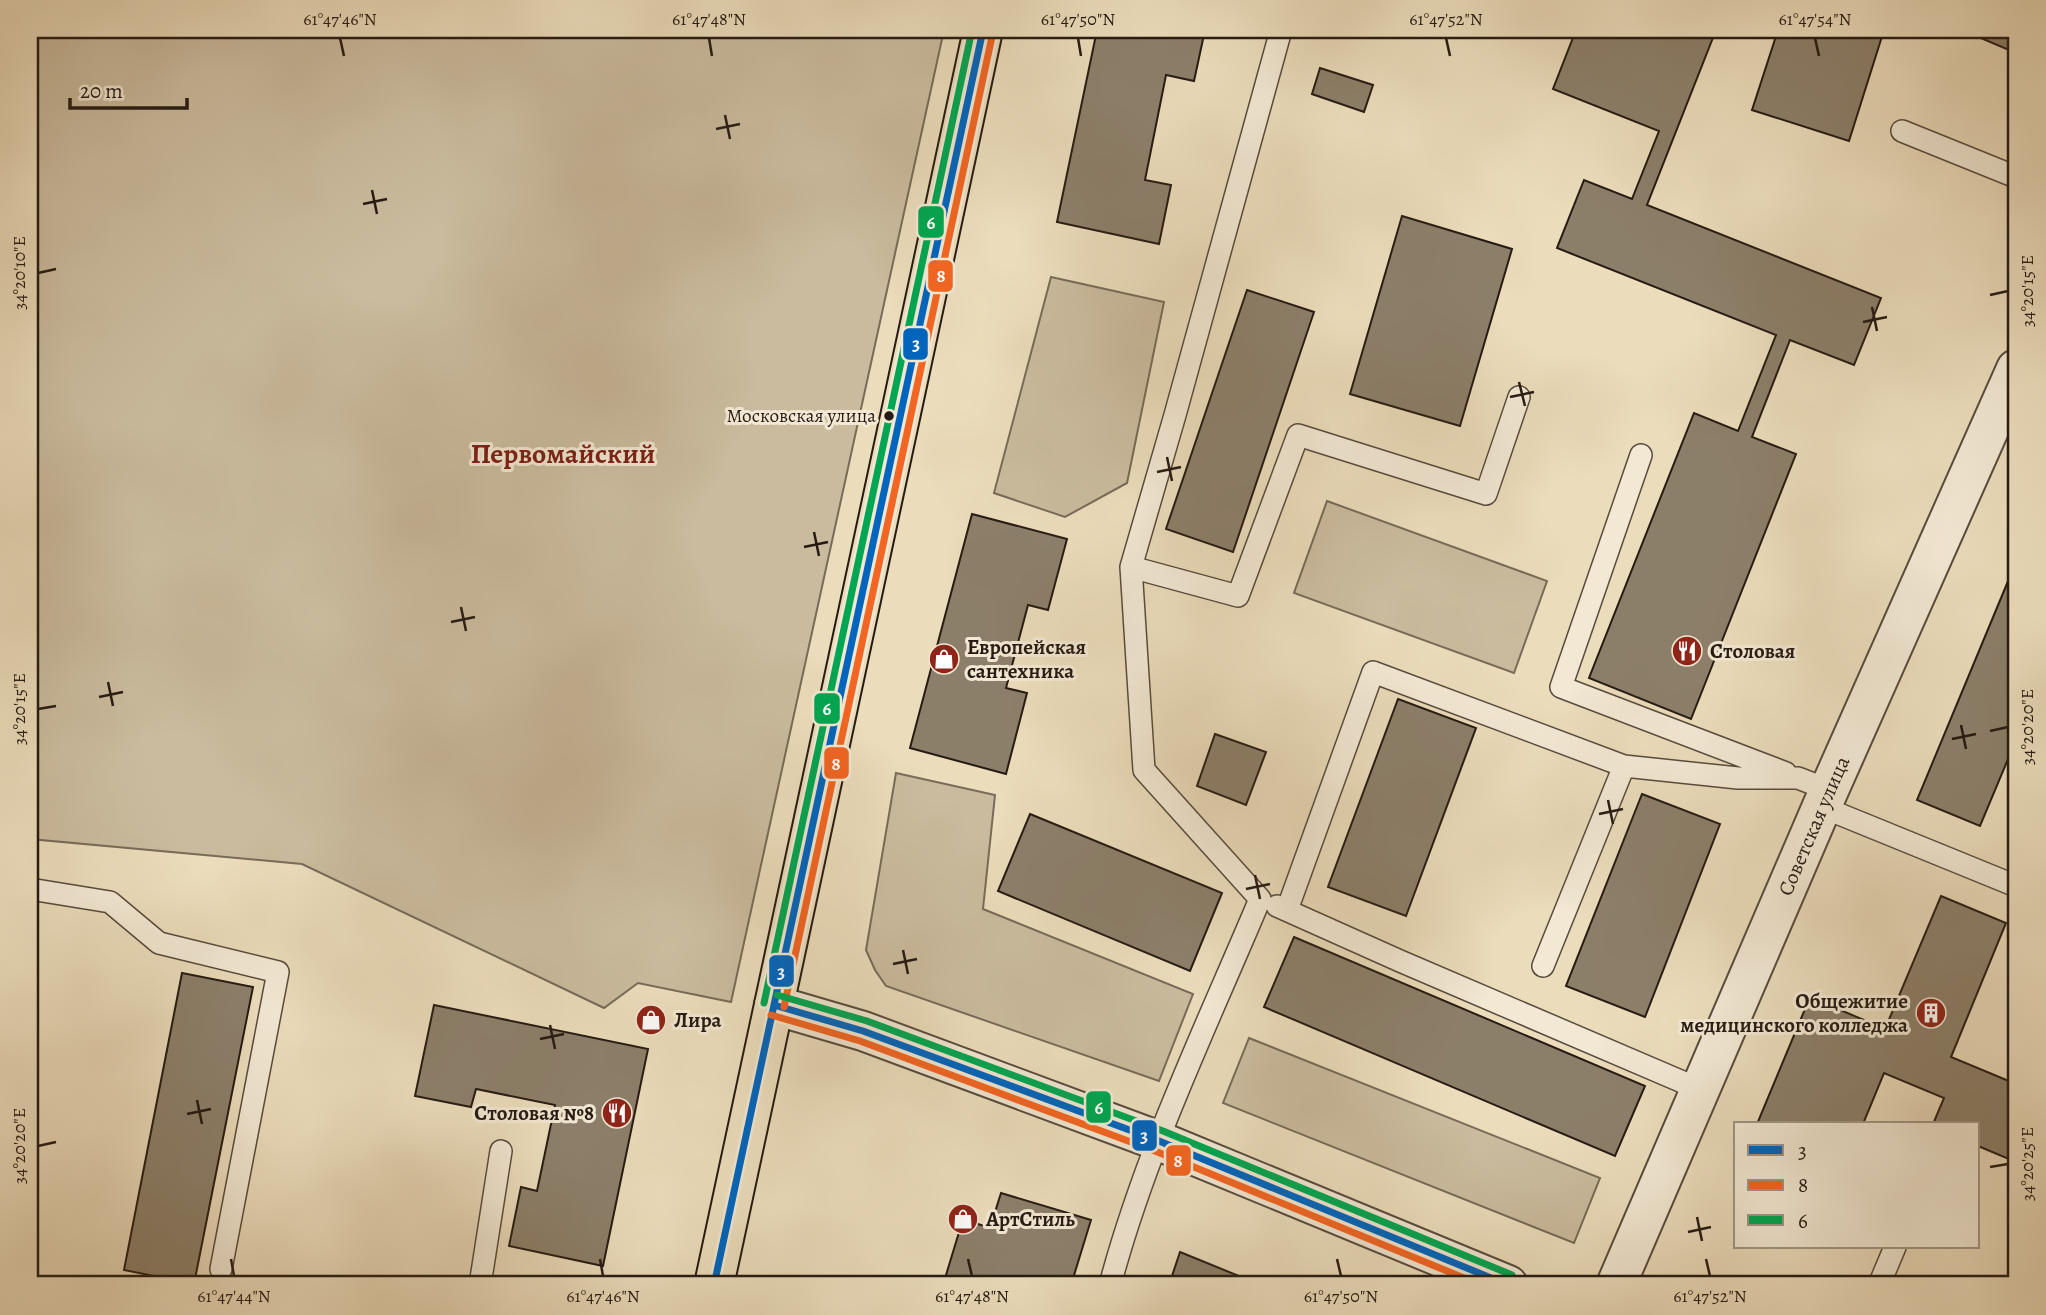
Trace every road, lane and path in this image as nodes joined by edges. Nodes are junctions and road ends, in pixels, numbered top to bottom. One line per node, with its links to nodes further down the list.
1 (983, 30): 16 (main road)
2 (1281, 30): 8 (lane)
3 (1902, 131): 4 (lane)
4 (2016, 177)
5 (2016, 369): 10 (street, Советская улица)
6 (1519, 397): 8 (lane)
7 (1641, 455): 10 (lane)
8 (1131, 567): 13 (lane)
9 (1624, 766): 10 (lane); 14 (lane); 15 (lane)
10 (1816, 792): 11 (lane); 17 (street, Советская улица)
11 (2016, 886)
12 (30, 889): 21 (lane)
13 (1261, 899): 14 (lane); 18 (lane)
14 (1287, 910): 17 (lane)
15 (1543, 966)
16 (774, 1005): 18 (street); 23 (main road)
17 (1699, 1089): 26 (street, Советская улица)
18 (1159, 1142): 24 (lane); 25 (street)
19 (501, 1151): 22 (lane)
20 (1895, 1248): 27 (lane)
21 (221, 1269)
22 (481, 1285)
23 (714, 1285)
24 (1110, 1285)
25 (1508, 1285)
26 (1616, 1285)
27 (1879, 1285)

